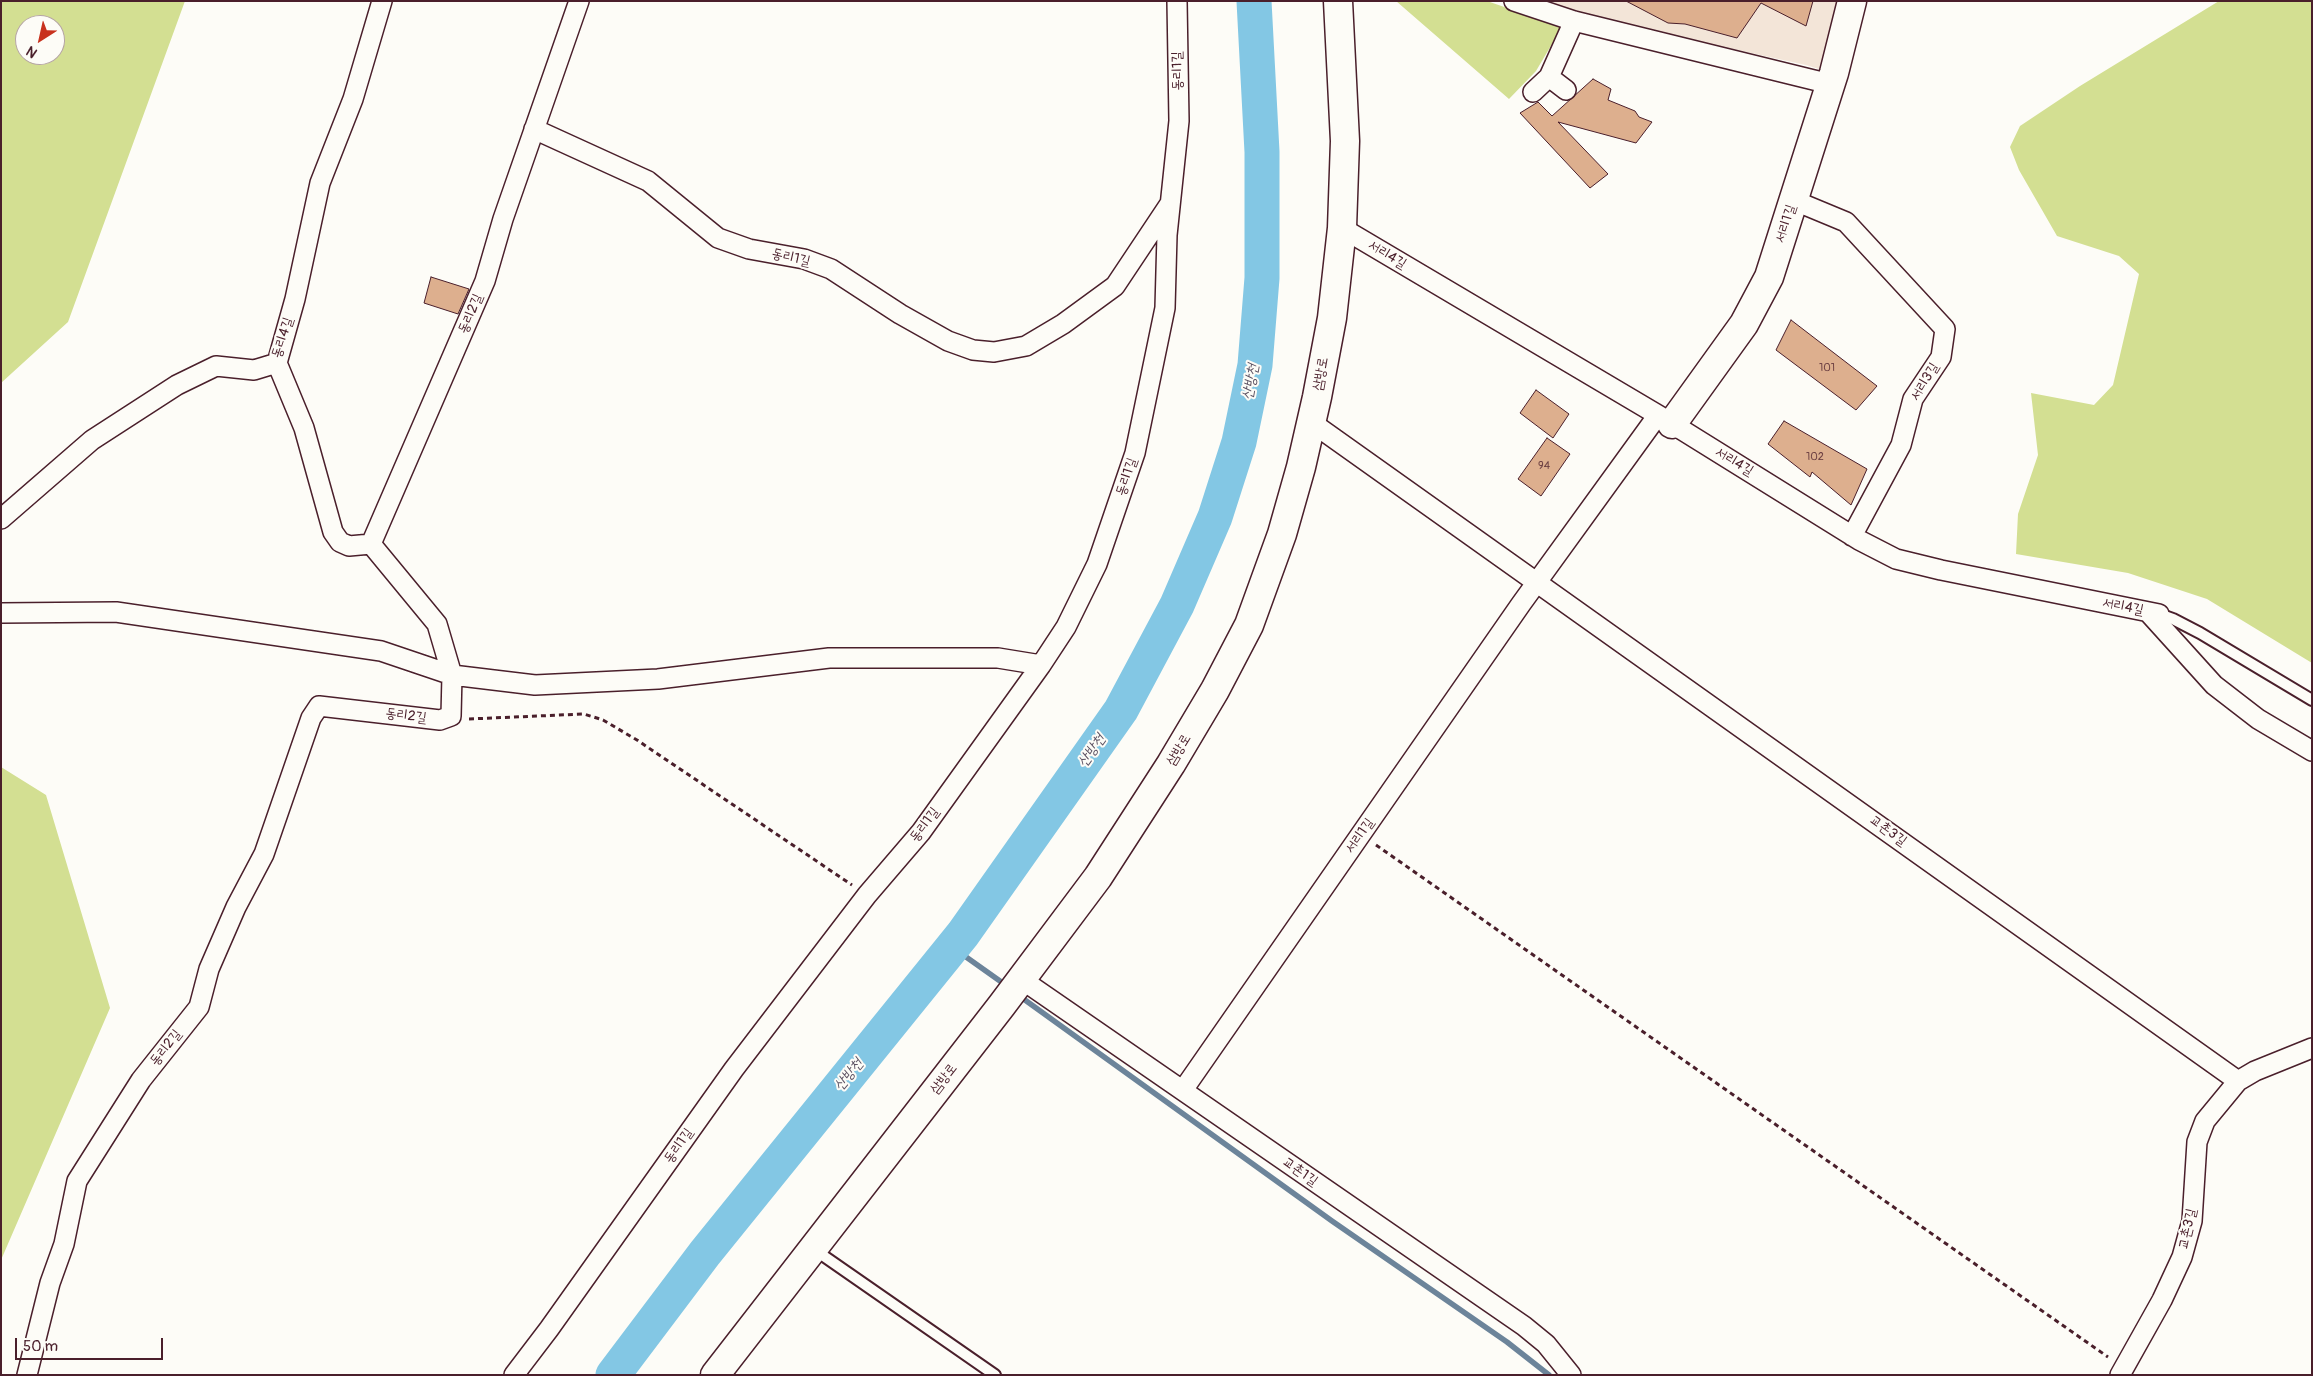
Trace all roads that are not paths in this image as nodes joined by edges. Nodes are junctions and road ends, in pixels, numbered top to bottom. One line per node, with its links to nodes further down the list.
1 (382, 1): 16 (street, 동리4길)
2 (579, 1): 12 (street, 동리2길)
3 (1177, 1): 13 (street, 동리1길)
4 (1338, 1): 15 (street, 삼방로)
5 (1514, 1): 7 (street)
6 (1852, 1): 9 (street, 서리1길)
7 (1574, 21): 8 (street); 9 (street)
8 (1549, 77): 10 (street); 11 (street)
9 (1830, 84): 14 (street, 서리1길)
10 (1566, 90)
11 (1533, 92)
12 (534, 129): 13 (street, 동리1길); 21 (street, 동리2길)
13 (1172, 200): 25 (street, 동리1길)
14 (1793, 200): 17 (street, 서리1길); 20 (street, 서리3길)
15 (1342, 228): 17 (street, 서리4길); 18 (street, 삼방로)
16 (278, 363): 19 (street, 동리4길); 21 (street)
17 (1665, 420): 20 (street, 서리4길); 22 (street, 서리1길)
18 (1311, 422): 22 (street); 29 (street, 삼방로)
19 (1, 519)
20 (1852, 536): 24 (street, 서리4길)
21 (371, 544): 26 (street)
22 (1538, 582): 31 (street, 교촌3길); 32 (street, 서리1길)
23 (1, 613): 26 (street)
24 (2154, 613): 27 (lane); 28 (street)
25 (1041, 665): 26 (street); 36 (street, 동리1길)
26 (452, 676): 35 (street, 동리2길)
27 (2312, 700)
28 (2312, 751)
29 (1015, 987): 32 (street, 교촌1길); 33 (street, 삼방로)
30 (2312, 1048): 31 (street, 교촌3길)
31 (2238, 1081): 34 (street, 교촌3길)
32 (1183, 1090): 39 (street, 교촌1길)
33 (812, 1248): 37 (street, 삼방로); 38 (lane)
34 (2122, 1371)
35 (27, 1375)
36 (514, 1375)
37 (714, 1375)
38 (995, 1375)
39 (1571, 1375)

